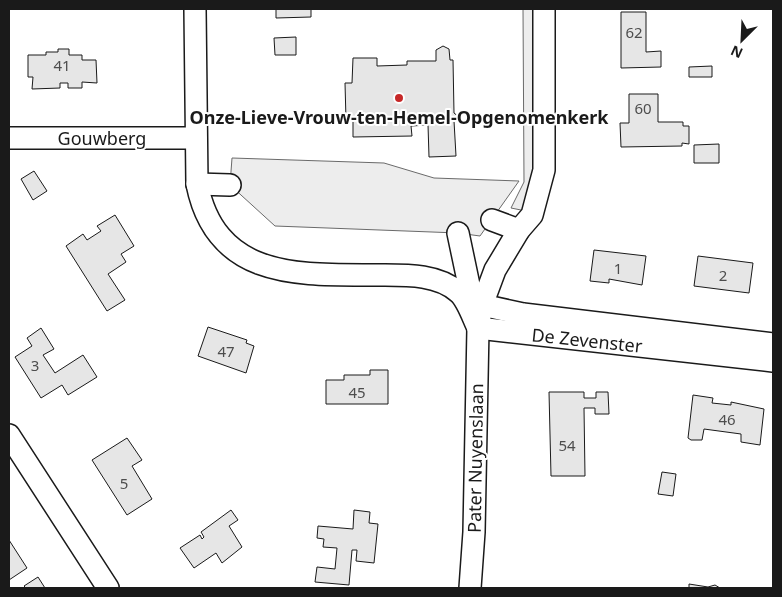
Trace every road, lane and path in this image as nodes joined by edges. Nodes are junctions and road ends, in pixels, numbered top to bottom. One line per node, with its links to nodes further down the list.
1 (195, 9): 4 (street, Pater Nuyenslaan)
2 (544, 9): 8 (street, Pater Nuyenslaan)
3 (9, 138): 4 (street, Gouwberg)
4 (196, 138): 5 (street, Pater Nuyenslaan)
5 (197, 184): 6 (street); 11 (street, Pater Nuyenslaan)
6 (230, 185)
7 (492, 220): 8 (street)
8 (519, 230): 10 (street, Pater Nuyenslaan)
9 (458, 233): 11 (street)
10 (482, 305): 11 (street, Pater Nuyenslaan); 12 (street, De Zevenster)
11 (478, 328): 12 (street, De Zevenster); 17 (street, Pater Nuyenslaan)
12 (698, 342): 13 (street, De Zevenster); 14 (street, De Zevenster)
13 (773, 344)
14 (773, 361)
15 (9, 435): 16 (street)
16 (108, 588)
17 (470, 588)

